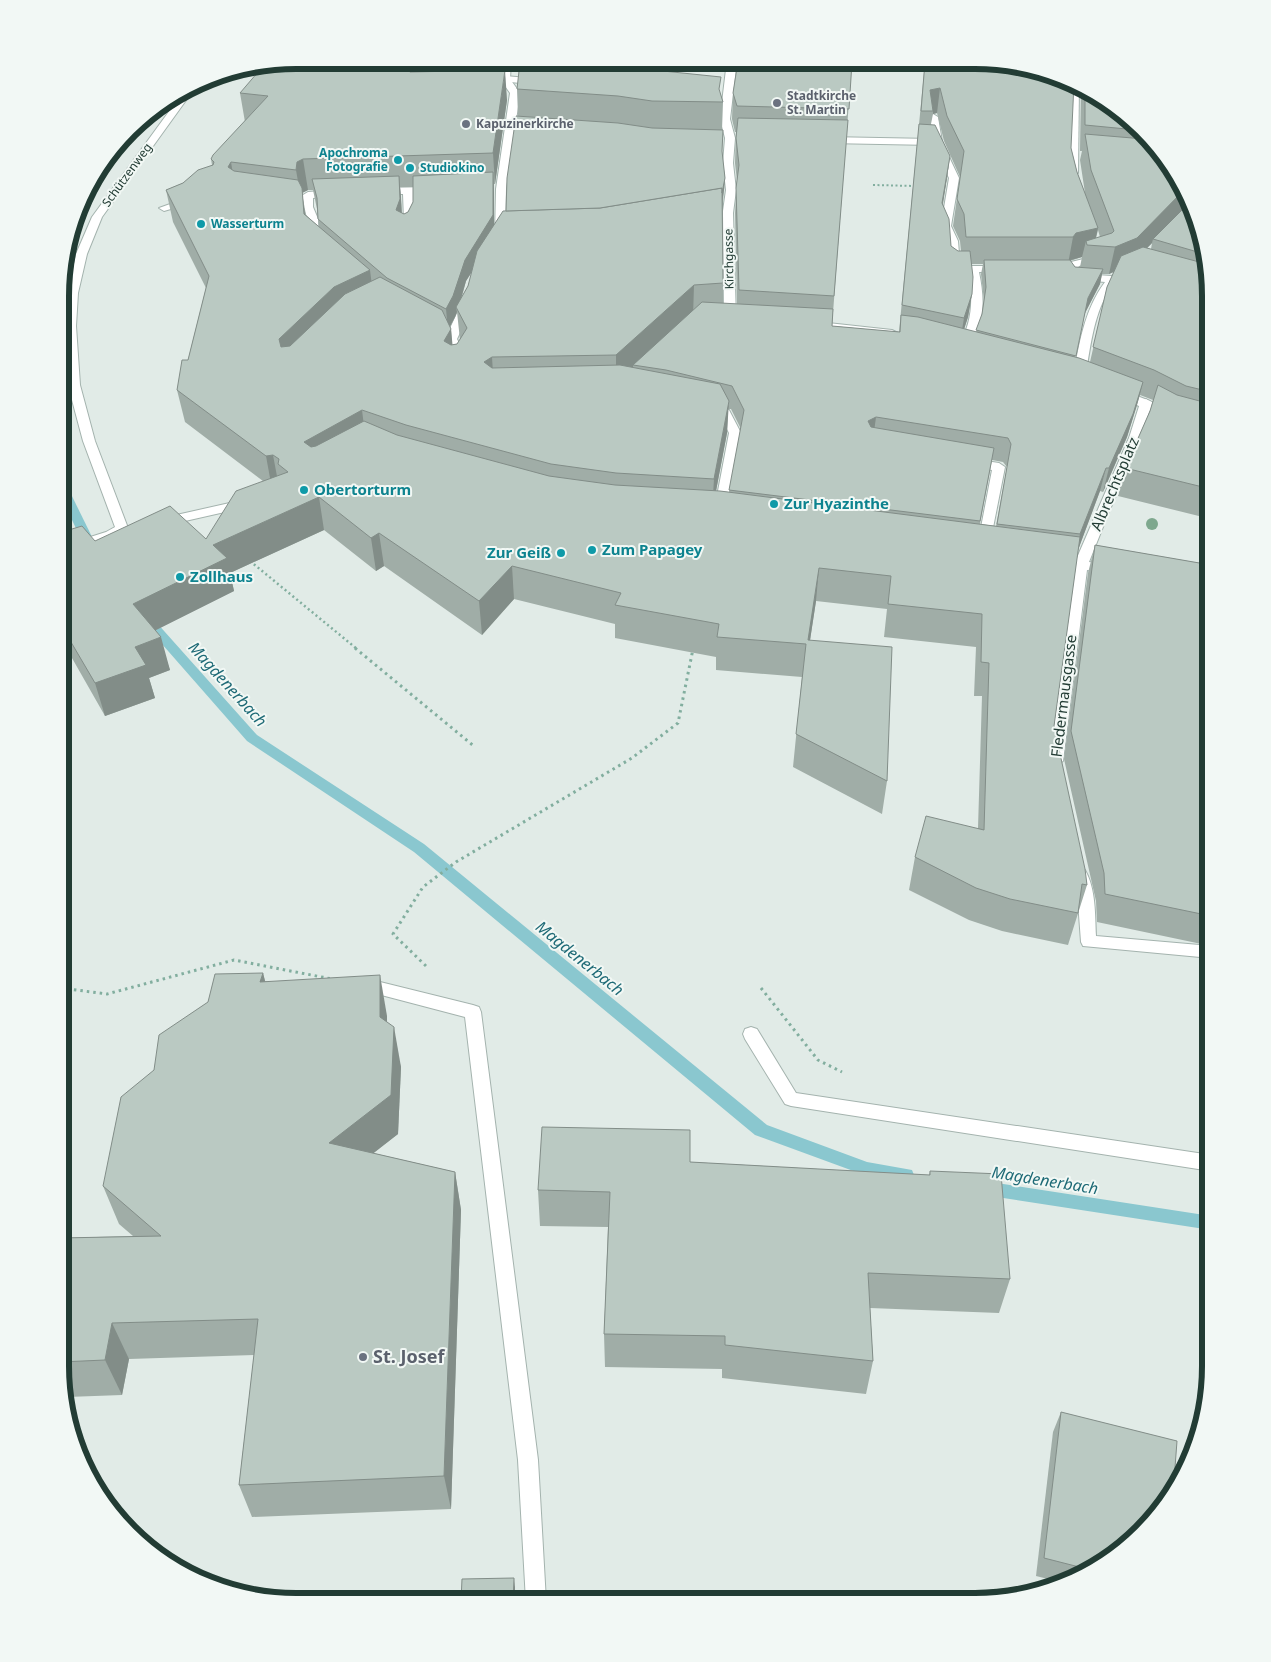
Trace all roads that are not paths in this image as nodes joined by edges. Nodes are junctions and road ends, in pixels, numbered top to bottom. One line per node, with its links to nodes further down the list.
1 (506, 69): 3 (street)
2 (730, 69): 17 (street, Kirchgasse)
3 (505, 79): 4 (street); 20 (street)
4 (551, 83)
5 (1074, 91): 10 (street)
6 (183, 99): 29 (street, Schützenweg)
7 (933, 117): 9 (street)
8 (816, 140): 9 (street)
9 (937, 142): 23 (street)
10 (1075, 182)
11 (408, 190): 12 (street); 13 (street); 19 (street)
12 (446, 190)
13 (365, 192)
14 (346, 193): 21 (street)
15 (194, 199): 16 (street)
16 (164, 208)
17 (728, 213): 18 (street); 28 (street, Kirchgasse)
18 (693, 219)
19 (405, 231)
20 (502, 241)
21 (321, 248)
22 (1098, 248): 26 (street)
23 (973, 268): 24 (street); 33 (street)
24 (1012, 270)
25 (1128, 272): 26 (street)
26 (1110, 280): 37 (street)
27 (468, 300): 36 (street)
28 (714, 320)
29 (69, 322)
30 (69, 322): 34 (street, Schützenweg)
31 (817, 326): 32 (street)
32 (905, 334)
33 (964, 349)
34 (69, 363)
35 (69, 363): 47 (street, Schützenweg)
36 (455, 373)
37 (1078, 378)
38 (1104, 387): 39 (street)
39 (1146, 403): 41 (street); 51 (street, Albrechtsplatz)
40 (699, 407): 44 (street)
41 (1183, 421)
42 (960, 461): 49 (street)
43 (252, 502): 45 (street)
44 (720, 519)
45 (153, 524)
46 (138, 526): 47 (street)
47 (122, 528): 48 (street)
48 (69, 548)
49 (983, 552)
50 (1042, 560): 51 (street)
51 (1081, 565): 52 (street); 53 (street, Fledermausgasse)
52 (1120, 570)
53 (1059, 778)
54 (1078, 863): 55 (street)
55 (1202, 951)
56 (372, 986): 59 (street)
57 (750, 1034): 58 (street)
58 (1202, 1162)
59 (536, 1593)

